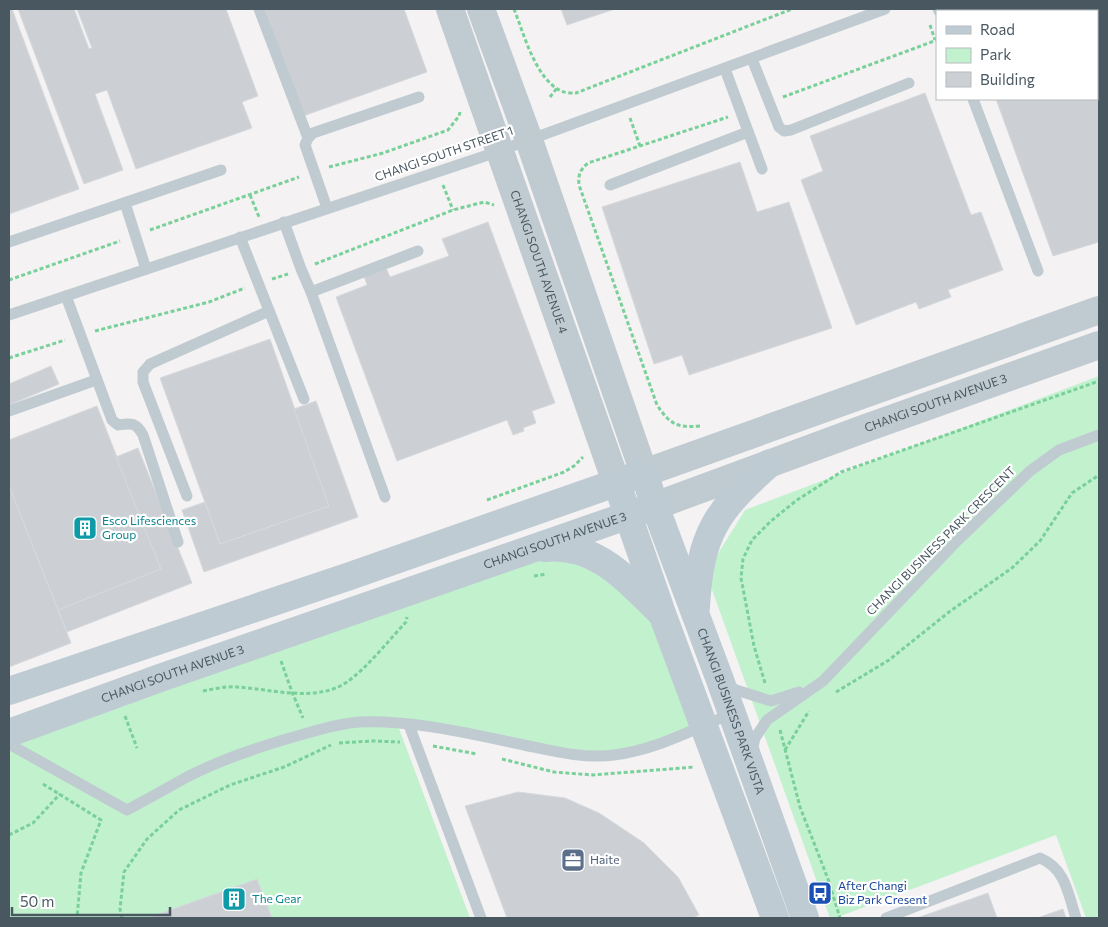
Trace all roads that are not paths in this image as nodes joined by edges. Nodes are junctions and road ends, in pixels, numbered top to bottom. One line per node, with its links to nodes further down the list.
1 (259, 9): 11 (lane)
2 (450, 9): 13 (street, CHANGI SOUTH AVENUE 4)
3 (481, 9): 12 (street)
4 (885, 9): 5 (lane, CHANGI SOUTH STREET 1)
5 (752, 59): 6 (lane, CHANGI SOUTH STREET 1); 7 (lane)
6 (725, 69): 10 (lane); 12 (lane, CHANGI SOUTH STREET 1)
7 (909, 83)
8 (419, 97): 11 (lane)
9 (972, 100): 24 (lane)
10 (748, 132): 14 (lane); 16 (lane)
11 (308, 138): 18 (lane)
12 (529, 140): 13 (lane, CHANGI SOUTH STREET 1); 36 (street)
13 (500, 150): 18 (lane, CHANGI SOUTH STREET 1); 37 (street, CHANGI SOUTH AVENUE 4)
14 (762, 169)
15 (221, 170): 17 (lane)
16 (610, 185)
17 (125, 203): 21 (lane); 23 (lane)
18 (327, 208): 19 (lane, CHANGI SOUTH STREET 1)
19 (284, 222): 20 (lane, CHANGI SOUTH STREET 1); 25 (lane)
20 (240, 237): 23 (lane, CHANGI SOUTH STREET 1); 27 (lane)
21 (9, 242)
22 (418, 251): 25 (lane)
23 (146, 269): 26 (lane, CHANGI SOUTH STREET 1)
24 (1038, 271)
25 (311, 292): 39 (lane)
26 (66, 296): 29 (lane, CHANGI SOUTH STREET 1); 31 (lane)
27 (270, 310): 32 (lane); 38 (lane)
28 (1099, 310): 36 (street)
29 (9, 315)
30 (1099, 345): 35 (street, CHANGI SOUTH AVENUE 3)
31 (96, 380): 33 (lane); 42 (lane)
32 (304, 399)
33 (9, 411)
34 (1099, 435): 47 (lane, CHANGI BUSINESS PARK CRESCENT)
35 (770, 463): 40 (street, CHANGI SOUTH AVENUE 3); 45 (main road)
36 (644, 473): 37 (main road); 40 (main road)
37 (616, 482): 41 (main road, CHANGI SOUTH AVENUE 4); 48 (main road)
38 (187, 496)
39 (384, 497)
40 (655, 506): 41 (main road, CHANGI SOUTH AVENUE 3); 45 (main road, CHANGI BUSINESS PARK VISTA)
41 (628, 514): 43 (main road, CHANGI SOUTH AVENUE 3); 44 (main road)
42 (178, 542)
43 (526, 550): 44 (main road); 52 (main road, CHANGI SOUTH AVENUE 3)
44 (663, 616): 51 (main road)
45 (696, 616): 46 (main road, CHANGI BUSINESS PARK VISTA)
46 (720, 680): 47 (lane, CHANGI BUSINESS PARK CRESCENT); 49 (main road, CHANGI BUSINESS PARK VISTA)
47 (815, 686): 54 (lane, CHANGI BUSINESS PARK CRESCENT)
48 (9, 691)
49 (731, 714): 51 (lane); 54 (main road, CHANGI BUSINESS PARK VISTA)
50 (409, 724): 51 (lane); 53 (lane); 55 (lane)
51 (698, 729): 56 (main road)
52 (9, 732)
53 (9, 744)
54 (750, 763): 57 (main road, CHANGI BUSINESS PARK VISTA)
55 (481, 918)
56 (775, 918)
57 (805, 918)
58 (886, 918): 59 (lane)
59 (1076, 918)

